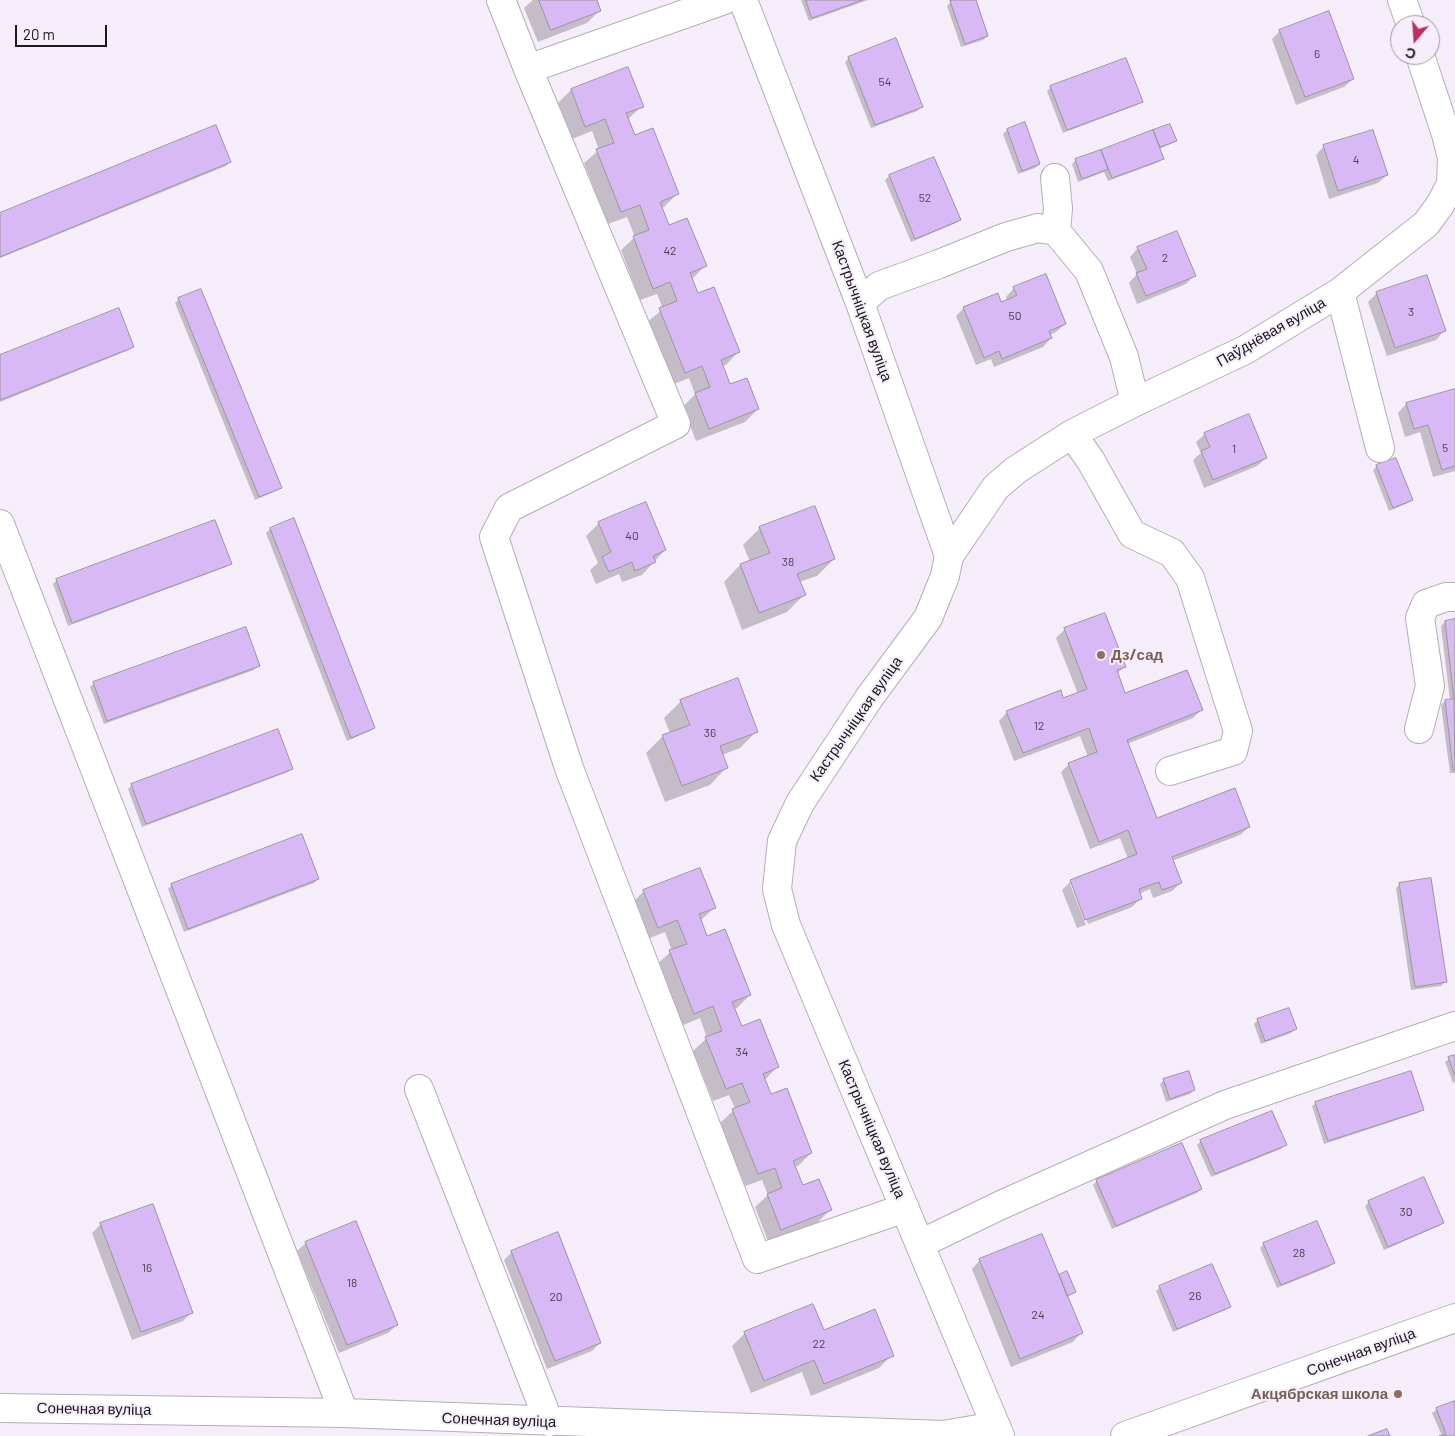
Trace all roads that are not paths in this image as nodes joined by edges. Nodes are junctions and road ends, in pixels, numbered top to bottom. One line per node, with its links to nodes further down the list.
1 (501, 0): 7 (street)
2 (724, 0): 7 (street)
3 (744, 0): 11 (street, Кастрычніцкая вуліца)
4 (1402, 0): 5 (street)
5 (1407, 15)
6 (1423, 65): 10 (street, Паўднёвая вуліца)
7 (528, 69): 22 (street)
8 (1055, 178): 9 (street)
9 (1056, 231): 11 (street); 12 (street)
10 (1340, 292): 12 (street, Паўднёвая вуліца); 14 (street)
11 (860, 303): 16 (street, Кастрычніцкая вуліца)
12 (1135, 402): 13 (street, Паўднёвая вуліца)
13 (1072, 434): 16 (street, Паўднёвая вуліца); 19 (street)
14 (1380, 448)
15 (0, 524): 26 (street)
16 (949, 556): 22 (street, Кастрычніцкая вуліца)
17 (1455, 597): 18 (street)
18 (1419, 729)
19 (1170, 771)
20 (1455, 1026): 23 (street)
21 (419, 1088): 27 (street)
22 (905, 1208): 23 (street, Кастрычніцкая вуліца)
23 (920, 1244): 28 (street, Кастрычніцкая вуліца)
24 (1455, 1318): 29 (street, Сонечная вуліца)
25 (0, 1408): 26 (street, Сонечная вуліца)
26 (344, 1413): 27 (street, Сонечная вуліца)
27 (549, 1422): 28 (street, Сонечная вуліца)
28 (998, 1431)
29 (1126, 1436)

